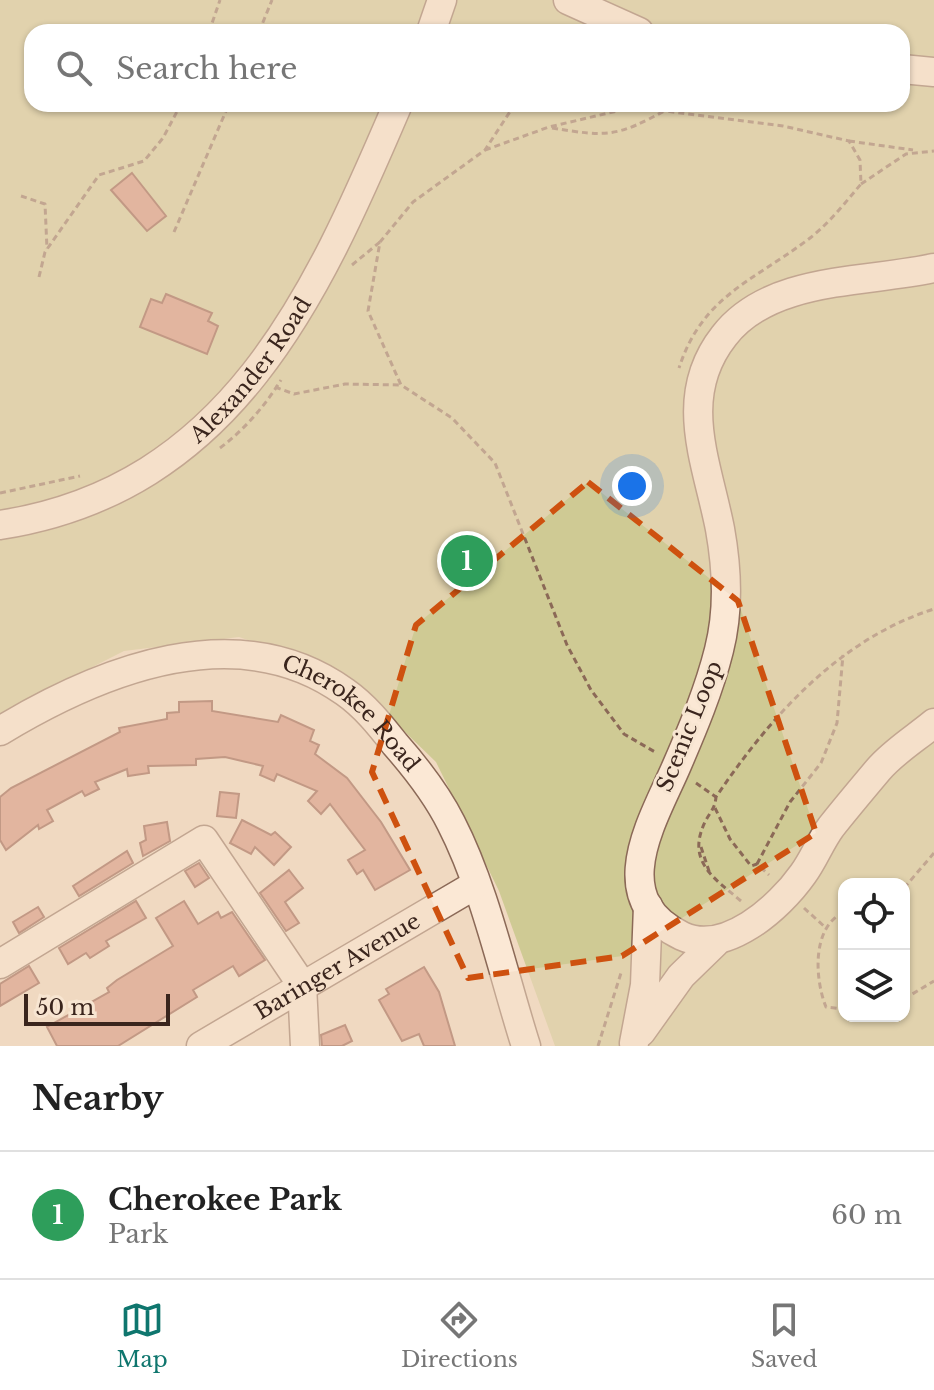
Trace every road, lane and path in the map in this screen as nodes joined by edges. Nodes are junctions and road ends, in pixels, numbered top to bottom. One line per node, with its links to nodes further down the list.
1 (220, 0): 4 (path)
2 (272, 0): 5 (path)
3 (568, 0): 6 (street)
4 (212, 24)
5 (262, 24)
6 (621, 24)
7 (910, 70): 8 (street)
8 (934, 72)
9 (177, 112): 21 (path)
10 (226, 112): 20 (path)
11 (394, 112): 28 (street, Alexander Road)
12 (510, 112): 24 (path)
13 (663, 112): 14 (path)
14 (549, 127)
15 (849, 141): 16 (path)
16 (915, 150): 17 (path); 18 (path)
17 (934, 151)
18 (861, 184)
19 (21, 196): 21 (path)
20 (174, 232)
21 (47, 249): 23 (path)
22 (934, 268): 46 (street, Scenic Loop)
23 (39, 277)
24 (401, 385): 25 (path); 33 (path)
25 (276, 388)
26 (94, 473): 27 (path)
27 (0, 493)
28 (0, 525)
29 (934, 609): 30 (path)
30 (843, 655): 35 (path); 40 (path)
31 (934, 723): 44 (street)
32 (0, 731): 43 (street, Cherokee Road)
33 (661, 756)
34 (690, 779): 36 (path)
35 (726, 782): 36 (path); 38 (path)
36 (716, 797): 37 (path)
37 (715, 808): 38 (path); 40 (path)
38 (706, 819): 45 (path)
39 (934, 853): 42 (path)
40 (757, 864): 41 (path)
41 (765, 871)
42 (910, 881)
43 (475, 885): 52 (street, Baringer Avenue); 58 (street, Cherokee Road)
44 (787, 893): 48 (path); 49 (street)
45 (743, 903)
46 (648, 906): 49 (street); 55 (street, Scenic Loop)
47 (838, 917): 48 (path)
48 (826, 928): 54 (path)
49 (715, 943): 55 (street)
50 (0, 964): 52 (street)
51 (934, 981): 53 (path)
52 (302, 985): 56 (street, Baringer Avenue); 57 (street)
53 (910, 995)
54 (838, 1009)
55 (633, 1044)
56 (201, 1046)
57 (305, 1046)
58 (526, 1046)

